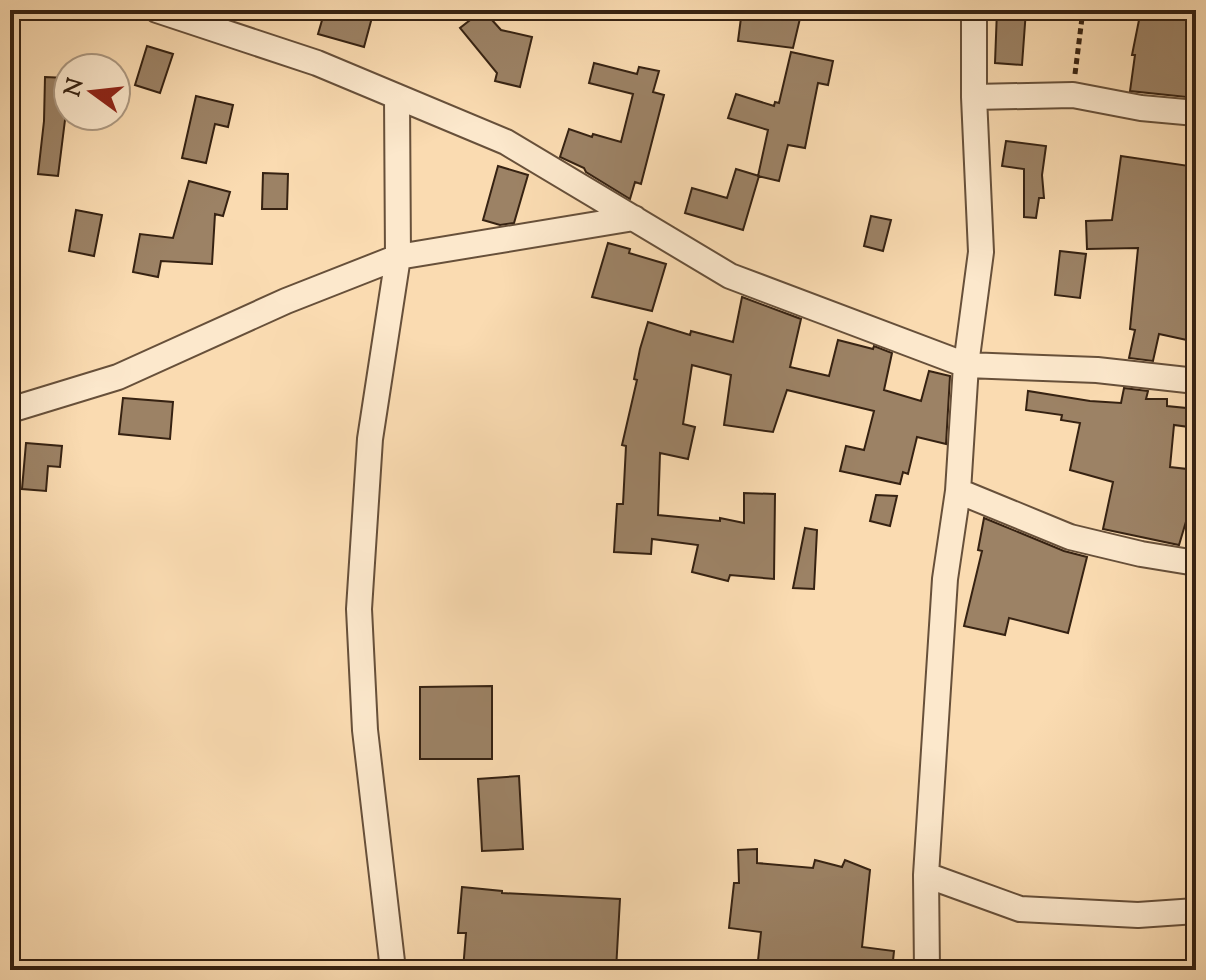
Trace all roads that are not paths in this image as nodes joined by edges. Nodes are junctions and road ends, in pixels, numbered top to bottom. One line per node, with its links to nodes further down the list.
1 (157, 10): 3 (street)
2 (974, 10): 4 (street)
3 (397, 97): 6 (street); 7 (street)
4 (974, 97): 5 (street); 8 (street)
5 (1196, 113)
6 (634, 218): 7 (street); 8 (street)
7 (398, 257): 10 (street); 15 (street)
8 (966, 365): 9 (street); 11 (street)
9 (1196, 381)
10 (10, 410)
11 (958, 491): 12 (street); 13 (street)
12 (1196, 563)
13 (926, 875): 14 (street); 16 (street)
14 (1196, 911)
15 (393, 970)
16 (927, 970)

